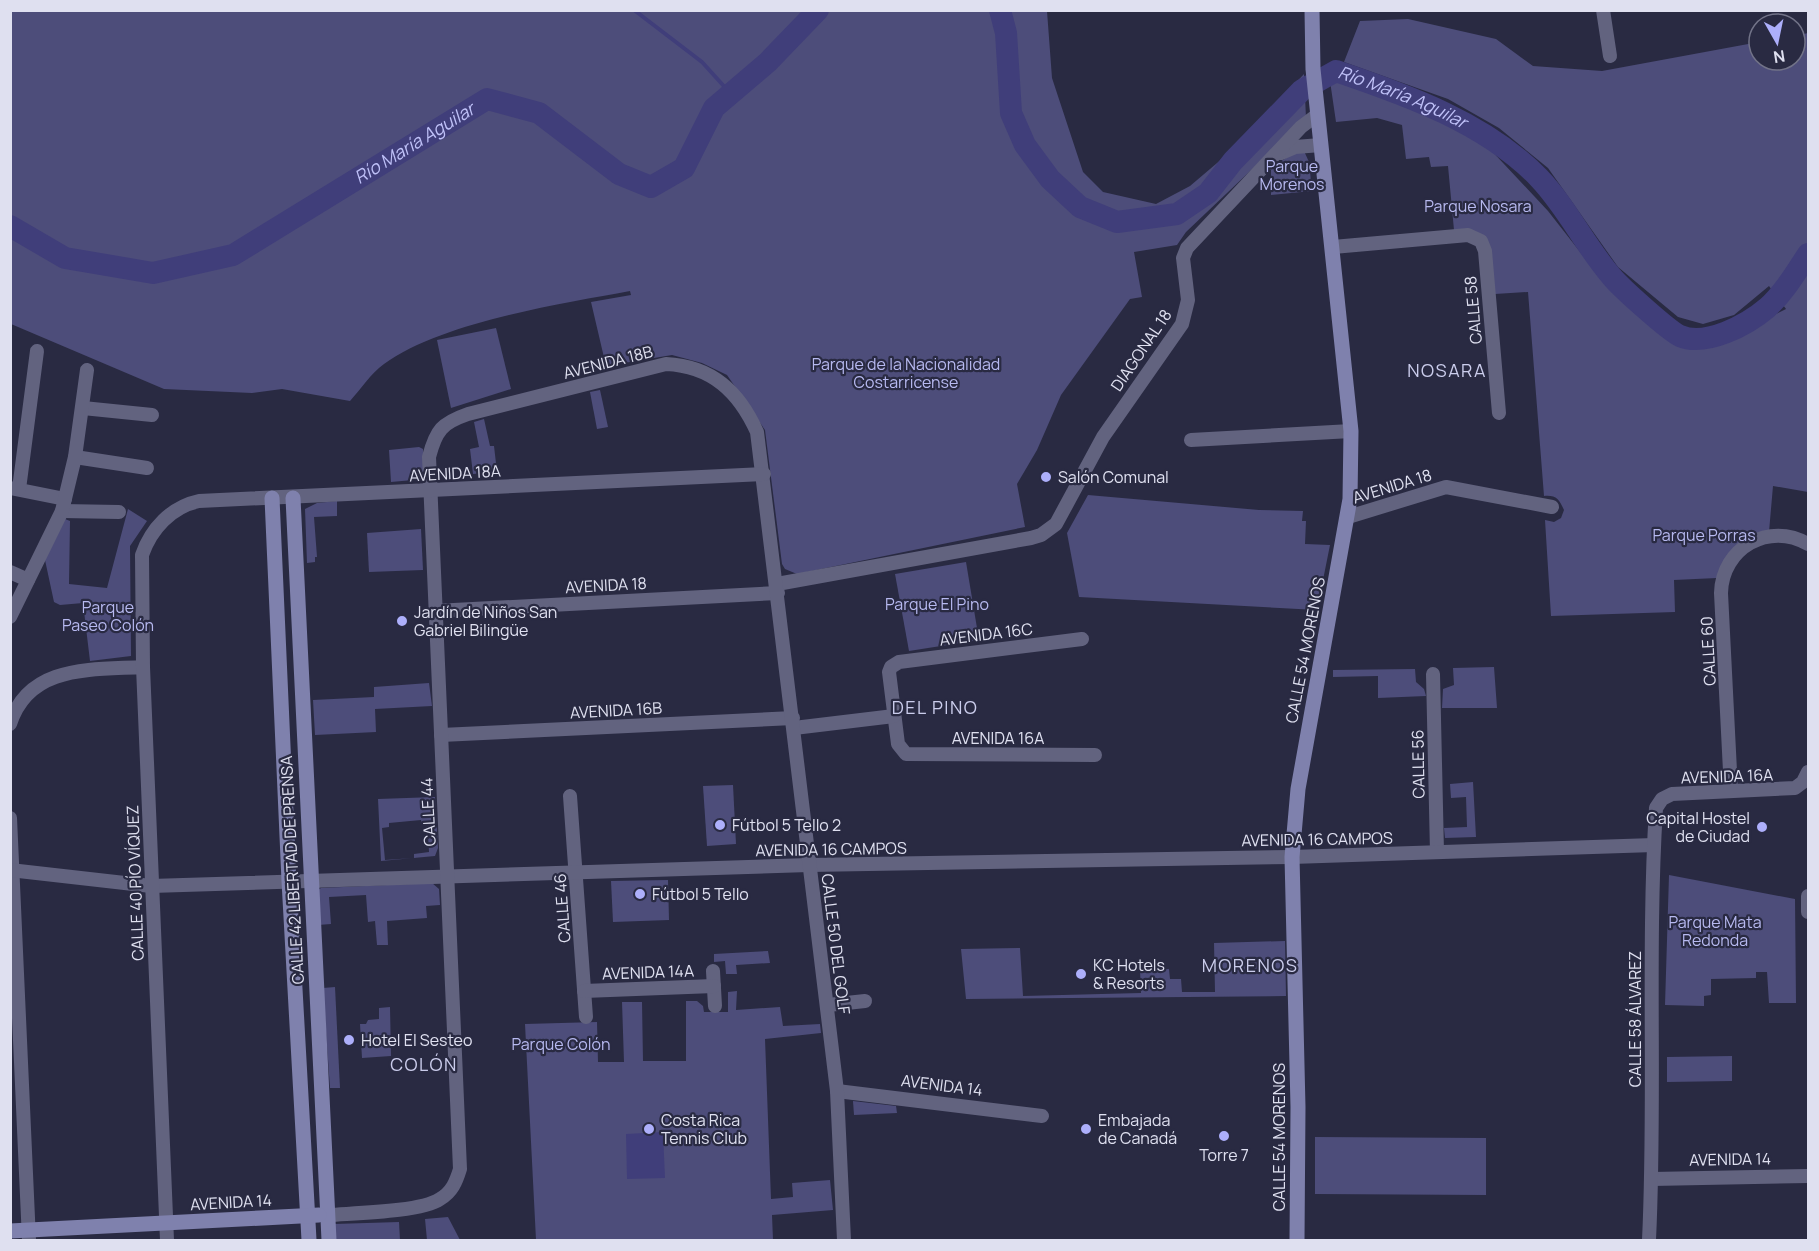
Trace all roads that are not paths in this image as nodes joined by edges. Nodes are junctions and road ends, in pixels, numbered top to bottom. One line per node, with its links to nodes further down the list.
1 (1312, 10): 4 (main road, CALLE 54 MORENOS)
2 (1603, 10): 3 (street)
3 (1610, 56)
4 (1317, 115): 5 (main road, CALLE 54 MORENOS); 6 (street, DIAGONAL 18)
5 (1321, 145): 6 (street); 7 (main road, CALLE 54 MORENOS)
6 (1271, 158): 28 (street, DIAGONAL 18)
7 (1334, 247): 11 (street, CALLE 58); 14 (main road, CALLE 54 MORENOS)
8 (37, 351): 19 (street)
9 (87, 370): 10 (street)
10 (82, 408): 12 (street); 16 (street)
11 (1499, 413)
12 (152, 415)
13 (439, 430): 18 (street, AVENIDA 18B); 20 (street, CALLE 44)
14 (1351, 431): 15 (street); 26 (main road, CALLE 54 MORENOS)
15 (1191, 440)
16 (75, 457): 17 (street); 23 (street)
17 (147, 468)
18 (764, 474): 20 (street, AVENIDA 18A); 32 (street, CALLE 50 DEL GOLF)
19 (15, 488): 23 (street)
20 (430, 491): 22 (street, AVENIDA 18A); 33 (street, CALLE 44)
21 (272, 498): 22 (street, AVENIDA 18A); 27 (street, AVENIDA 18A); 56 (main road, CALLE 42 LIBERTAD DE PRENSA)
22 (293, 498): 55 (main road, CALLE 42 LIBERTAD DE PRENSA)
23 (63, 505): 25 (street); 31 (street)
24 (1552, 507): 26 (street, AVENIDA 18)
25 (119, 512)
26 (1348, 517): 50 (main road, CALLE 54 MORENOS)
27 (156, 528): 36 (street, CALLE 40 PÍO VÍQUEZ)
28 (1049, 530): 32 (street, AVENIDA 18)
29 (1809, 544): 44 (street, CALLE 60)
30 (10, 572): 31 (street)
31 (27, 580): 34 (street)
32 (778, 588): 33 (street, AVENIDA 18); 39 (street, CALLE 50 DEL GOLF)
33 (435, 610): 41 (street, CALLE 44)
34 (10, 617)
35 (1082, 639): 38 (street, AVENIDA 16C)
36 (143, 667): 40 (street); 57 (street, CALLE 40 PÍO VÍQUEZ)
37 (1433, 674): 49 (street, CALLE 56)
38 (894, 716): 39 (street, AVENIDA 16B); 42 (street, AVENIDA 16A)
39 (794, 723): 41 (street, AVENIDA 16B); 51 (street, CALLE 50 DEL GOLF)
40 (10, 724)
41 (441, 735): 54 (street, CALLE 44)
42 (1095, 755)
43 (1809, 772): 44 (street, AVENIDA 16A)
44 (1731, 791): 46 (street, AVENIDA 16A)
45 (570, 796): 53 (street, CALLE 46)
46 (1662, 799): 48 (street, CALLE 58 ÁLVAREZ)
47 (10, 818): 52 (street)
48 (1654, 845): 49 (street, AVENIDA 16 CAMPOS); 70 (street, CALLE 58 ÁLVAREZ)
49 (1437, 852): 50 (street, AVENIDA 16 CAMPOS)
50 (1292, 857): 51 (street, AVENIDA 16 CAMPOS); 81 (main road, CALLE 54 MORENOS)
51 (809, 865): 53 (street, AVENIDA 16 CAMPOS); 64 (street, CALLE 50 DEL GOLF)
52 (12, 870): 57 (street, AVENIDA 16 CAMPOS); 76 (street)
53 (576, 873): 54 (street, AVENIDA 16 CAMPOS); 62 (street, CALLE 46)
54 (448, 877): 55 (street, AVENIDA 16 CAMPOS); 71 (street, CALLE 44)
55 (309, 880): 56 (street, AVENIDA 16 CAMPOS); 72 (main road, CALLE 42 LIBERTAD DE PRENSA)
56 (289, 881): 57 (street, AVENIDA 16 CAMPOS); 73 (main road, CALLE 42 LIBERTAD DE PRENSA)
57 (151, 886): 74 (street, CALLE 40 PÍO VÍQUEZ)
58 (1808, 896): 59 (street)
59 (1809, 912)
60 (713, 971): 61 (street)
61 (714, 986): 62 (street, AVENIDA 14A); 65 (street)
62 (584, 991): 66 (street, CALLE 46)
63 (865, 1001): 64 (street)
64 (828, 1005): 67 (street, CALLE 50 DEL GOLF)
65 (715, 1006)
66 (586, 1017)
67 (837, 1090): 68 (street, AVENIDA 14); 80 (street, CALLE 50 DEL GOLF)
68 (1042, 1116)
69 (1809, 1176): 70 (street, AVENIDA 14)
70 (1652, 1179): 82 (street, CALLE 58 ÁLVAREZ)
71 (449, 1192): 72 (street, AVENIDA 14)
72 (329, 1215): 73 (main road, AVENIDA 14); 79 (main road, CALLE 42 LIBERTAD DE PRENSA)
73 (309, 1216): 74 (main road, AVENIDA 14); 78 (main road, CALLE 42 LIBERTAD DE PRENSA)
74 (166, 1223): 76 (main road, AVENIDA 14); 77 (street, CALLE 40 PÍO VÍQUEZ)
75 (10, 1231): 76 (main road, AVENIDA 14)
76 (29, 1235)
77 (167, 1240)
78 (309, 1240)
79 (328, 1240)
80 (844, 1240)
81 (1297, 1240)
82 (1649, 1240)

